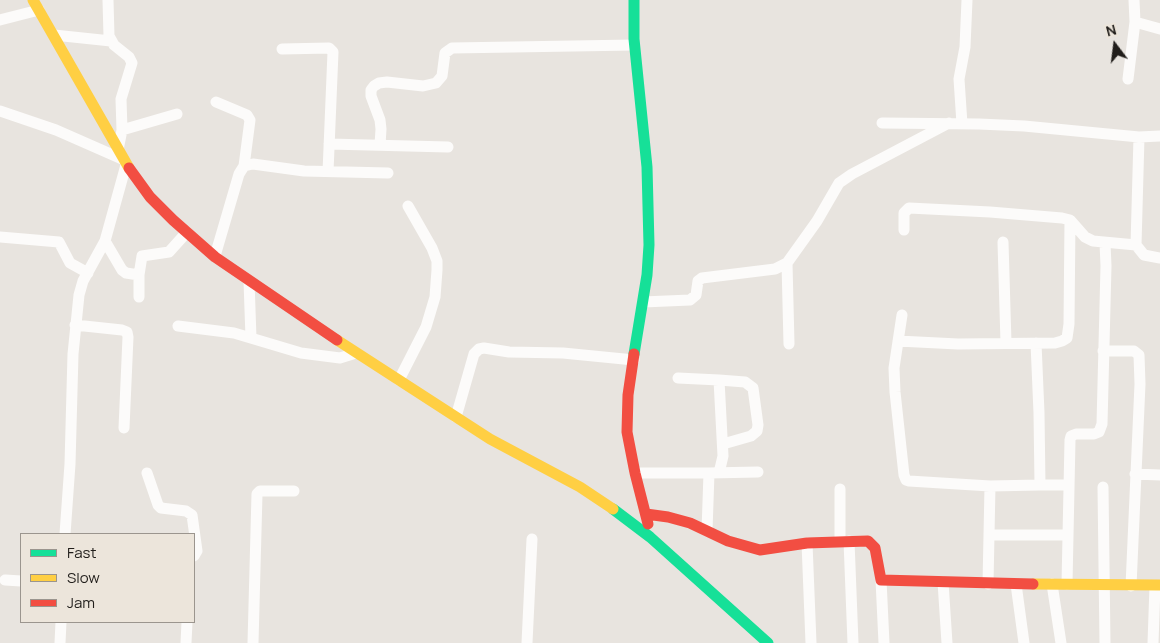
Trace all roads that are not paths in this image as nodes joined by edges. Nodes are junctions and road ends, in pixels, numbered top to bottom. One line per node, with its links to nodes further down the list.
1 (33, 0): 6 (street)
2 (108, 0): 11 (street)
3 (634, 0): 12 (street)
4 (967, 0): 20 (street)
5 (1134, 0): 8 (street)
6 (39, 10): 7 (street); 10 (street)
7 (0, 20)
8 (1134, 22): 9 (street); 14 (street)
9 (1160, 29)
10 (54, 36): 11 (street); 27 (street)
11 (111, 41): 21 (street)
12 (634, 45): 25 (street); 47 (street)
13 (282, 49): 24 (street)
14 (1128, 78)
15 (216, 102): 28 (street)
16 (0, 111): 27 (street)
17 (177, 114): 21 (street)
18 (882, 123): 19 (street)
19 (949, 124): 20 (street); 42 (street)
20 (962, 124): 23 (street)
21 (122, 130): 27 (street)
22 (1160, 136): 23 (street)
23 (1139, 137): 39 (street)
24 (329, 144): 25 (street); 29 (street)
25 (380, 146): 26 (street)
26 (448, 147)
27 (122, 158): 34 (street); 36 (street)
28 (244, 166): 29 (street); 40 (street)
29 (328, 172): 30 (street)
30 (388, 173)
31 (408, 206): 60 (street)
32 (1070, 220): 33 (street); 38 (street); 54 (street)
33 (904, 230)
34 (187, 232): 40 (street); 44 (street)
35 (0, 237): 43 (street)
36 (105, 242): 43 (street); 44 (street)
37 (1003, 242): 53 (street)
38 (1104, 243): 39 (street); 56 (street)
39 (1136, 244): 41 (street)
40 (215, 256): 45 (street)
41 (1160, 258)
42 (787, 263): 47 (street); 55 (street)
43 (88, 273): 49 (street)
44 (139, 275): 46 (street)
45 (249, 281): 51 (street); 57 (street)
46 (139, 297)
47 (643, 302): 58 (street)
48 (902, 316): 52 (street)
49 (75, 325): 63 (street); 79 (street)
50 (178, 326): 51 (street)
51 (251, 338): 57 (street)
52 (898, 341): 53 (street); 73 (street)
53 (1006, 343): 54 (street)
54 (1036, 343): 71 (street)
55 (789, 344)
56 (1103, 352): 69 (street); 72 (street)
57 (356, 353): 60 (street)
58 (634, 360): 62 (street); 67 (street)
59 (678, 378): 61 (street)
60 (399, 380): 62 (street)
61 (718, 380): 64 (street); 64 (street)
62 (456, 417): 84 (street)
63 (124, 428)
64 (723, 444): 68 (street)
65 (758, 472): 68 (street)
66 (147, 473): 80 (street)
67 (635, 473): 68 (street); 77 (street)
68 (714, 473): 78 (street)
69 (1136, 474): 70 (street); 98 (street)
70 (1160, 475)
71 (1040, 485): 72 (street); 73 (street)
72 (1069, 485): 82 (street)
73 (990, 486): 81 (street)
74 (1103, 487): 97 (street)
75 (840, 489): 86 (street)
76 (294, 491): 104 (street)
77 (646, 514): 78 (street); 84 (street)
78 (707, 531): 87 (street)
79 (65, 533)
80 (195, 533)
81 (989, 535): 82 (street); 93 (street)
82 (1068, 535): 96 (street)
83 (195, 536): 88 (street)
84 (650, 537): 106 (street)
85 (532, 539): 105 (street)
86 (844, 541): 87 (street); 90 (street); 108 (street)
87 (807, 543): 107 (street)
88 (195, 554)
89 (6, 580): 91 (street)
90 (881, 580): 92 (street); 109 (street)
91 (20, 581)
92 (943, 582): 93 (street); 110 (street)
93 (988, 584): 94 (street)
94 (1016, 584): 95 (street); 111 (street)
95 (1052, 584): 96 (street); 112 (street)
96 (1067, 584): 97 (street)
97 (1103, 586): 98 (street); 113 (street)
98 (1131, 586): 99 (street)
99 (1158, 586): 114 (street)
100 (61, 623): 102 (street)
101 (187, 623): 103 (street)
102 (60, 643)
103 (186, 643)
104 (253, 643)
105 (527, 643)
106 (768, 643)
107 (811, 643)
108 (853, 643)
109 (884, 643)
110 (947, 643)
111 (1024, 643)
112 (1061, 643)
113 (1105, 643)
114 (1154, 643)

